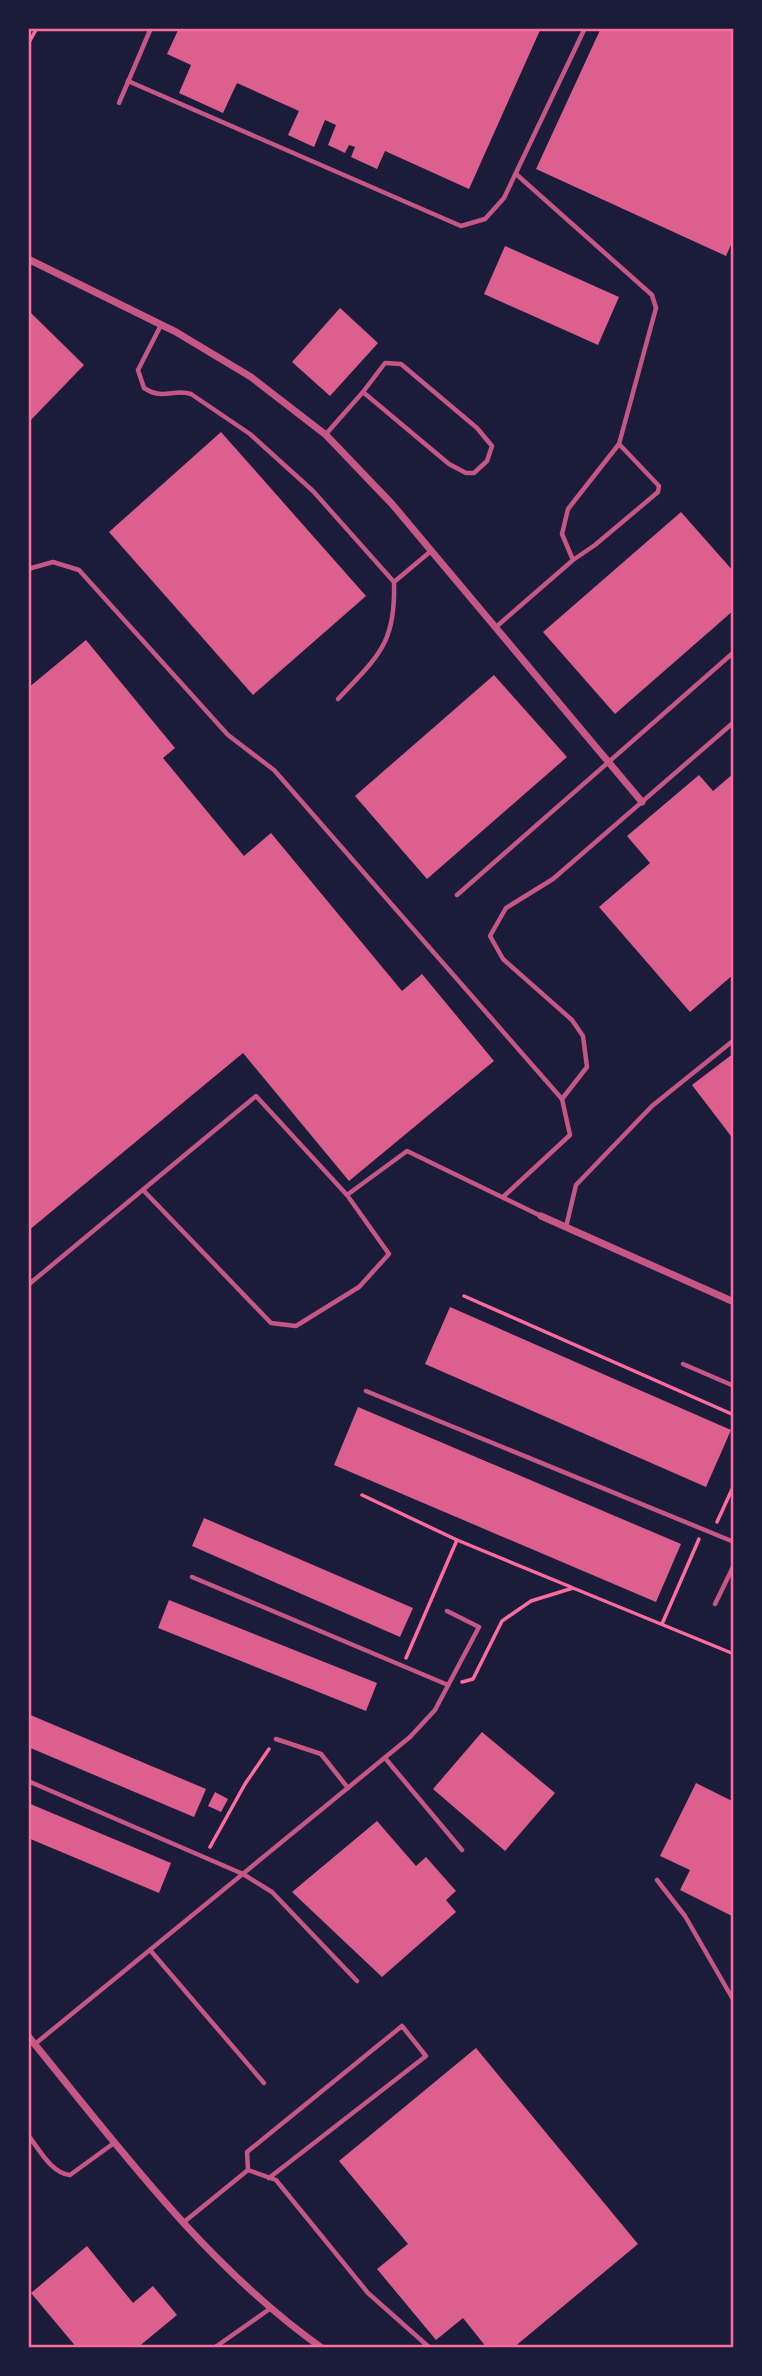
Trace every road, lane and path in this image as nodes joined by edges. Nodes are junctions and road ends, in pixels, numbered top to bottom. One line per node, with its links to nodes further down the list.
1 (37, 28): 4 (path)
2 (150, 28): 5 (lane)
3 (585, 28): 7 (lane)
4 (28, 44)
5 (128, 81): 6 (lane); 7 (lane)
6 (119, 103)
7 (516, 174): 12 (lane)
8 (28, 259): 9 (street)
9 (162, 325): 11 (street); 16 (lane)
10 (362, 392): 10 (lane); 11 (lane)
11 (326, 435): 13 (street)
12 (619, 444): 14 (lane); 14 (lane)
13 (431, 551): 16 (lane); 17 (street)
14 (573, 559): 17 (lane)
15 (28, 569): 25 (lane)
16 (394, 582): 19 (lane)
17 (496, 628): 21 (street)
18 (734, 652): 21 (lane)
19 (338, 699)
20 (734, 722): 22 (lane)
21 (609, 760): 22 (street); 23 (lane)
22 (642, 802): 25 (lane)
23 (457, 895)
24 (734, 1040): 30 (lane)
25 (562, 1099): 28 (lane)
26 (143, 1190): 27 (lane); 27 (lane); 31 (lane)
27 (347, 1195): 28 (lane)
28 (503, 1198): 29 (lane)
29 (541, 1216): 30 (street)
30 (566, 1227): 33 (street)
31 (28, 1285)
32 (464, 1296): 37 (path)
33 (734, 1302)
34 (683, 1364): 35 (lane)
35 (734, 1386)
36 (366, 1391): 40 (lane)
37 (734, 1415)
38 (734, 1485): 41 (path)
39 (362, 1495): 42 (path)
40 (703, 1530): 41 (lane); 49 (path)
41 (712, 1534): 43 (lane)
42 (457, 1540): 46 (path); 51 (path)
43 (734, 1542)
44 (734, 1564): 47 (lane)
45 (192, 1577): 51 (lane)
46 (573, 1588): 49 (path); 52 (path)
47 (715, 1604)
48 (447, 1611): 52 (lane)
49 (662, 1624): 50 (path)
50 (734, 1654)
51 (403, 1666): 52 (lane)
52 (448, 1685): 54 (lane)
53 (276, 1739): 56 (lane); 58 (path)
54 (384, 1758): 56 (lane); 57 (lane)
55 (28, 1781): 58 (lane)
56 (348, 1788): 59 (lane)
57 (462, 1850)
58 (204, 1857): 59 (lane)
59 (243, 1874): 61 (lane); 62 (lane)
60 (657, 1880): 63 (lane)
61 (150, 1950): 65 (lane); 66 (lane)
62 (356, 1981)
63 (734, 2001)
64 (28, 2036): 65 (street)
65 (35, 2045): 68 (street)
66 (264, 2083)
67 (28, 2135): 68 (lane)
68 (114, 2143): 71 (street)
69 (248, 2170): 70 (lane); 70 (lane); 71 (lane)
70 (269, 2178): 75 (lane)
71 (183, 2222): 72 (street)
72 (272, 2307): 73 (lane); 74 (street)
73 (214, 2348)
74 (322, 2348)
75 (430, 2348)

